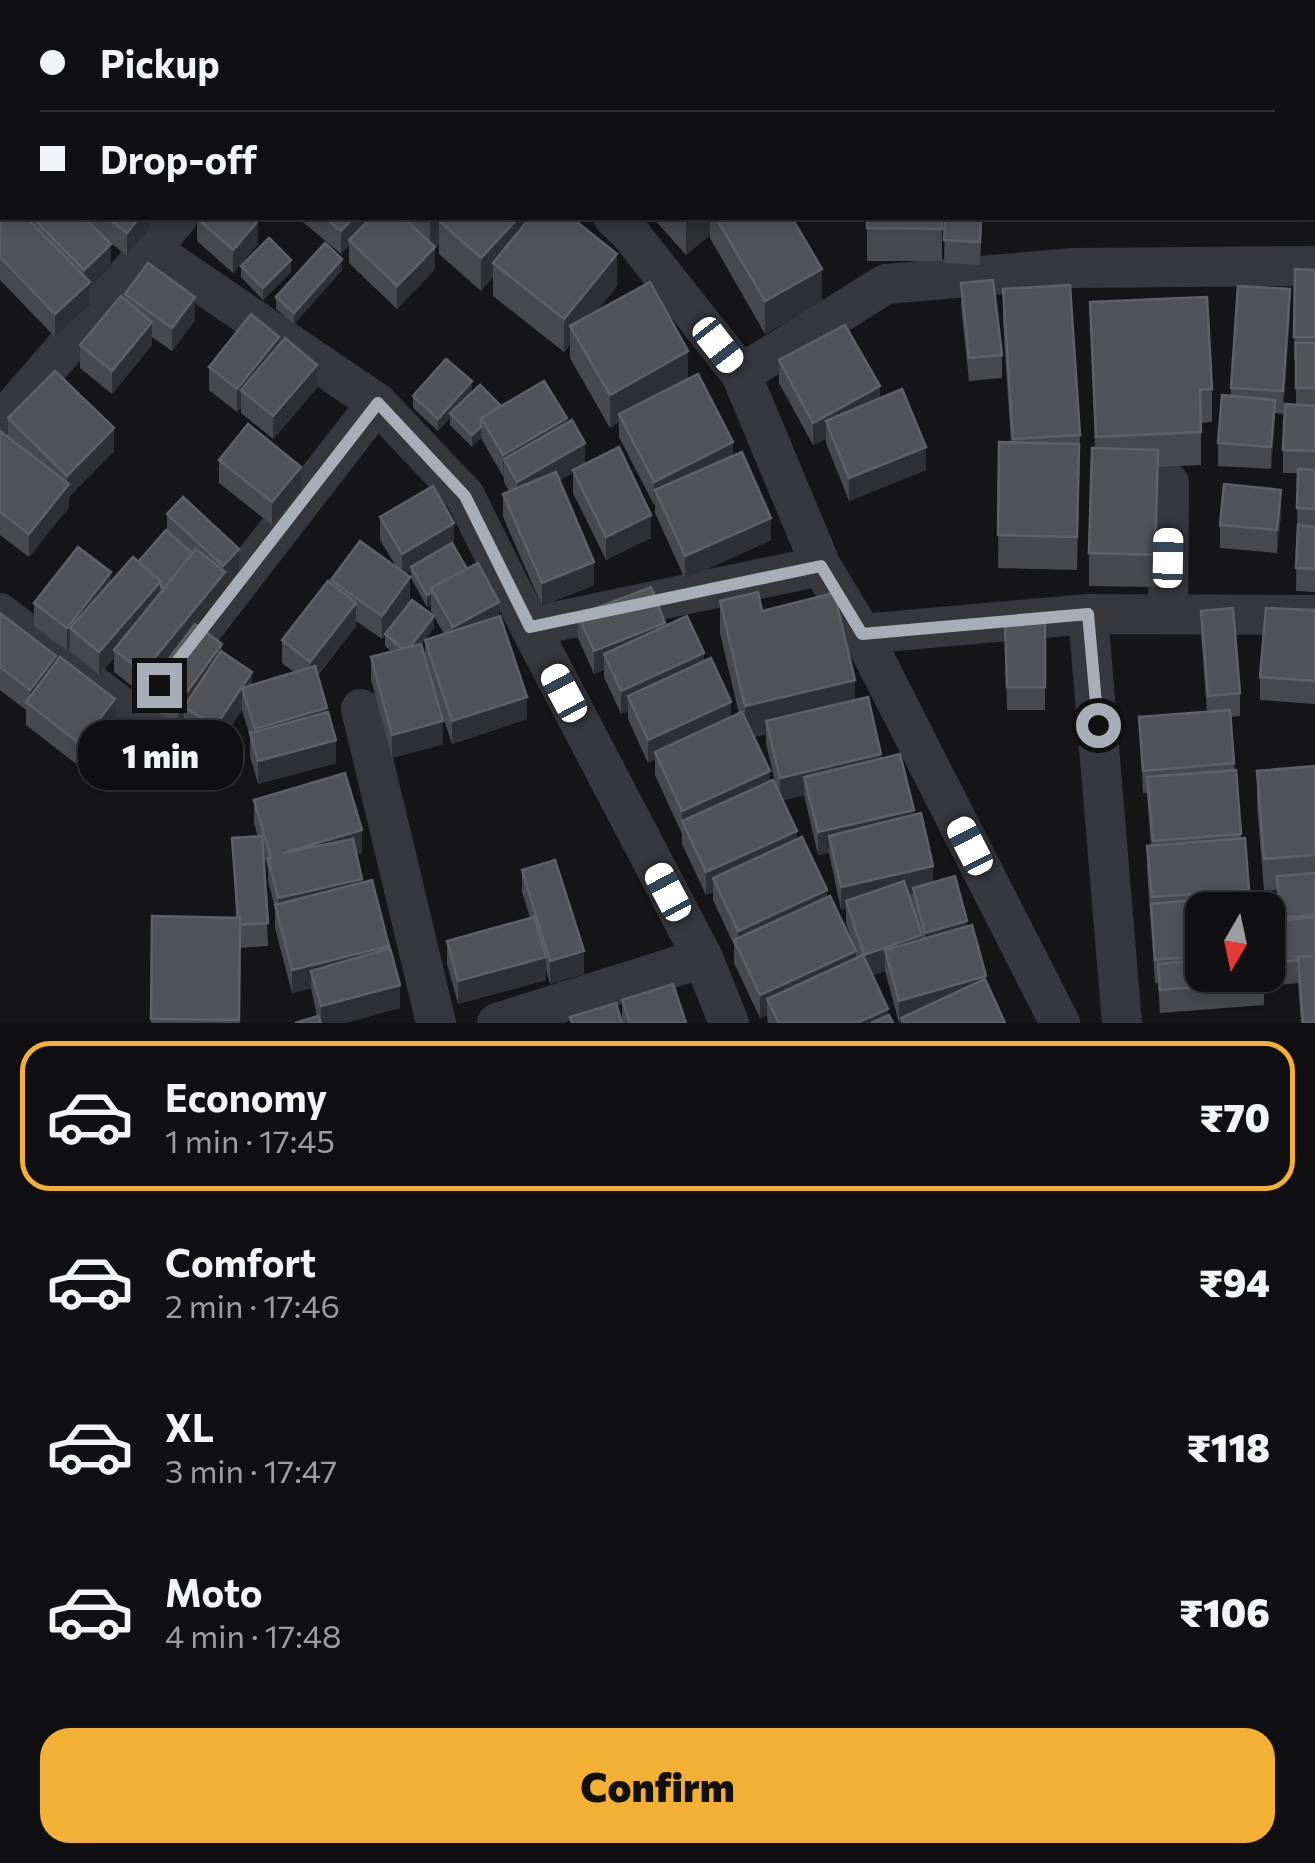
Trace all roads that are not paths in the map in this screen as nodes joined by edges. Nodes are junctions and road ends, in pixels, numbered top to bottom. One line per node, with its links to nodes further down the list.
1 (175, 220): 3 (street)
2 (616, 220): 5 (street)
3 (150, 248): 6 (street); 7 (street)
4 (1315, 266): 5 (street)
5 (741, 374): 9 (street)
6 (378, 403): 14 (street); 17 (street)
7 (0, 423)
8 (1169, 483): 12 (street)
9 (821, 566): 14 (street); 15 (street)
10 (0, 612): 17 (street)
11 (1088, 614): 12 (street); 15 (street); 24 (street)
12 (1168, 614): 13 (street)
13 (1315, 615)
14 (530, 627): 19 (street)
15 (862, 634): 23 (street)
16 (361, 709): 20 (street)
17 (135, 716): 18 (street)
18 (172, 746)
19 (702, 958): 21 (street); 22 (street)
20 (436, 1023)
21 (496, 1023)
22 (729, 1023)
23 (1060, 1023)
24 (1122, 1023)

